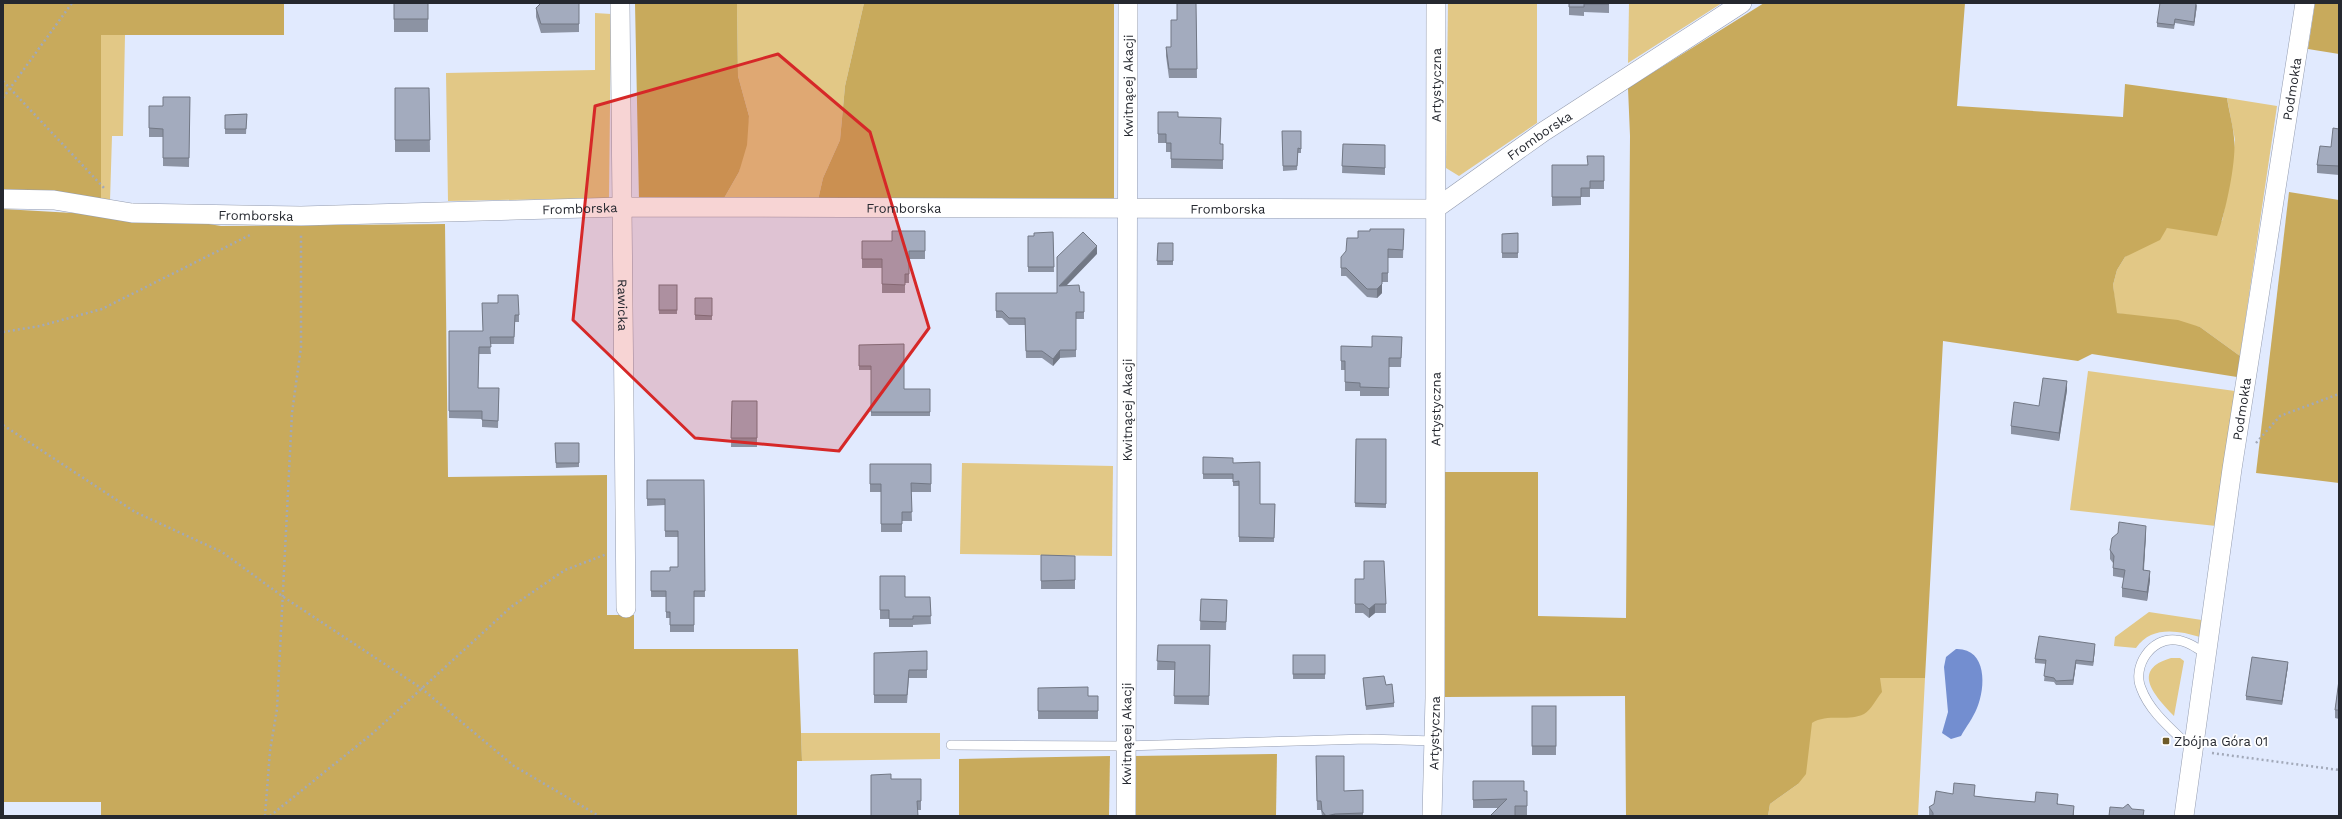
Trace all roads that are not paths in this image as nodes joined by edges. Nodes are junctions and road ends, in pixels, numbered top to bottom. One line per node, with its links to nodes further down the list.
1 (620, 3): 7 (street, Rawicka)
2 (1128, 3): 8 (street, Kwitnącej Akacji)
3 (1436, 3): 9 (street, Artystyczna)
4 (1742, 3): 9 (street, Fromborska)
5 (2305, 3): 11 (street, Podmokła)
6 (3, 199): 7 (street, Fromborska)
7 (621, 207): 8 (street, Fromborska); 10 (street, Rawicka)
8 (1127, 208): 9 (street, Fromborska); 14 (street, Kwitnącej Akacji)
9 (1435, 210): 12 (street, Artystyczna)
10 (626, 608)
11 (2206, 654): 15 (street, Podmokła); 15 (lane)
12 (1434, 741): 14 (lane); 17 (street, Artystyczna)
13 (951, 745): 14 (lane)
14 (1124, 746): 16 (street, Kwitnącej Akacji)
15 (2192, 749): 18 (street, Podmokła)
16 (1126, 816)
17 (1432, 816)
18 (2184, 816)

